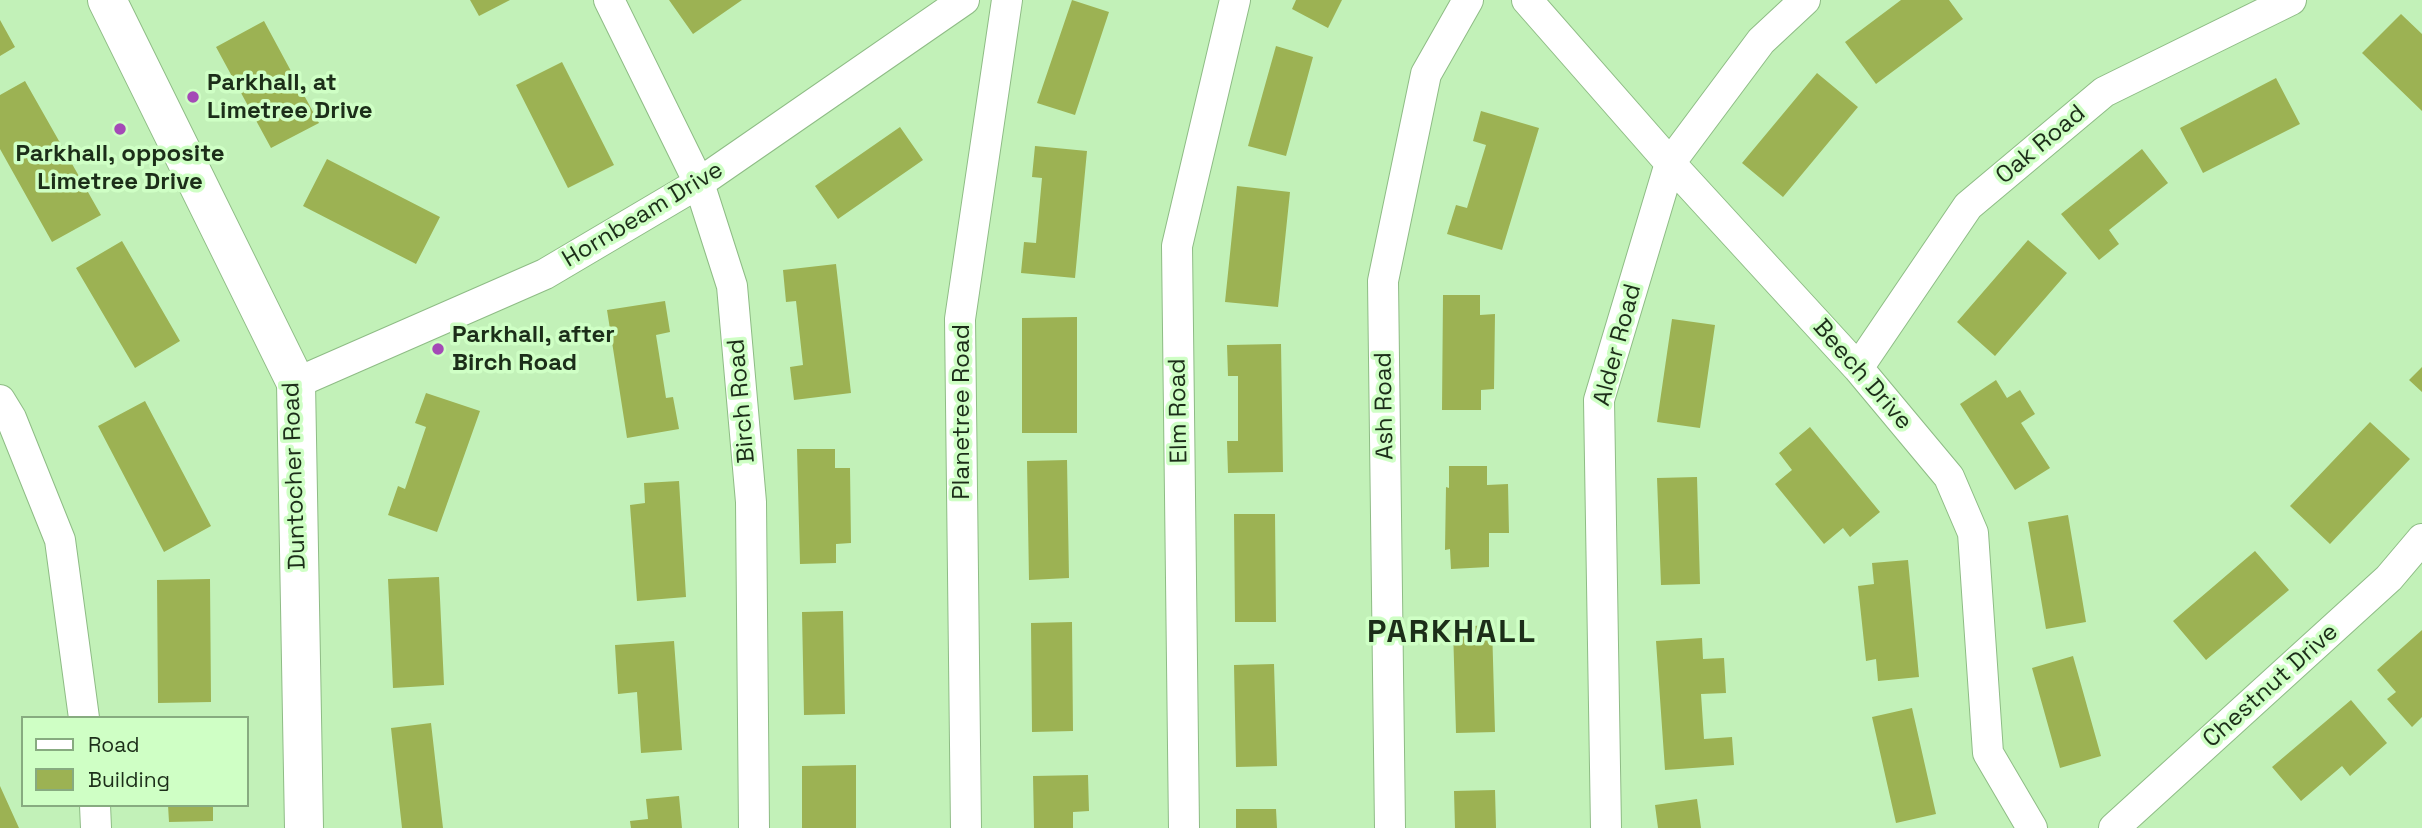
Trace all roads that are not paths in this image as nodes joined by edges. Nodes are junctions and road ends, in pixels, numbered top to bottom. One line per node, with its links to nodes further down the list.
1 (107, 0): 13 (main road, Duntocher Road)
2 (609, 0): 11 (street, Birch Road)
3 (964, 0): 11 (street, Hornbeam Drive)
4 (1007, 0): 21 (street, Planetree Road)
5 (1235, 0): 22 (street, Elm Road)
6 (1468, 0): 23 (street, Ash Road)
7 (1527, 0): 10 (street, Beech Drive)
8 (1805, 0): 10 (street, Alder Road)
9 (2291, 0): 12 (street, Oak Road)
10 (1670, 163): 12 (street, Beech Drive); 24 (street, Alder Road)
11 (699, 183): 13 (street, Hornbeam Drive); 20 (street, Birch Road)
12 (1858, 368): 25 (street, Beech Drive)
13 (296, 383): 19 (main road, Duntocher Road)
14 (0, 400): 16 (street)
15 (2422, 539): 26 (street, Chestnut Drive)
16 (84, 716)
17 (95, 807): 18 (street)
18 (96, 828)
19 (304, 828)
20 (754, 828)
21 (967, 828)
22 (1184, 828)
23 (1390, 828)
24 (1606, 828)
25 (2032, 828)
26 (2114, 828)

